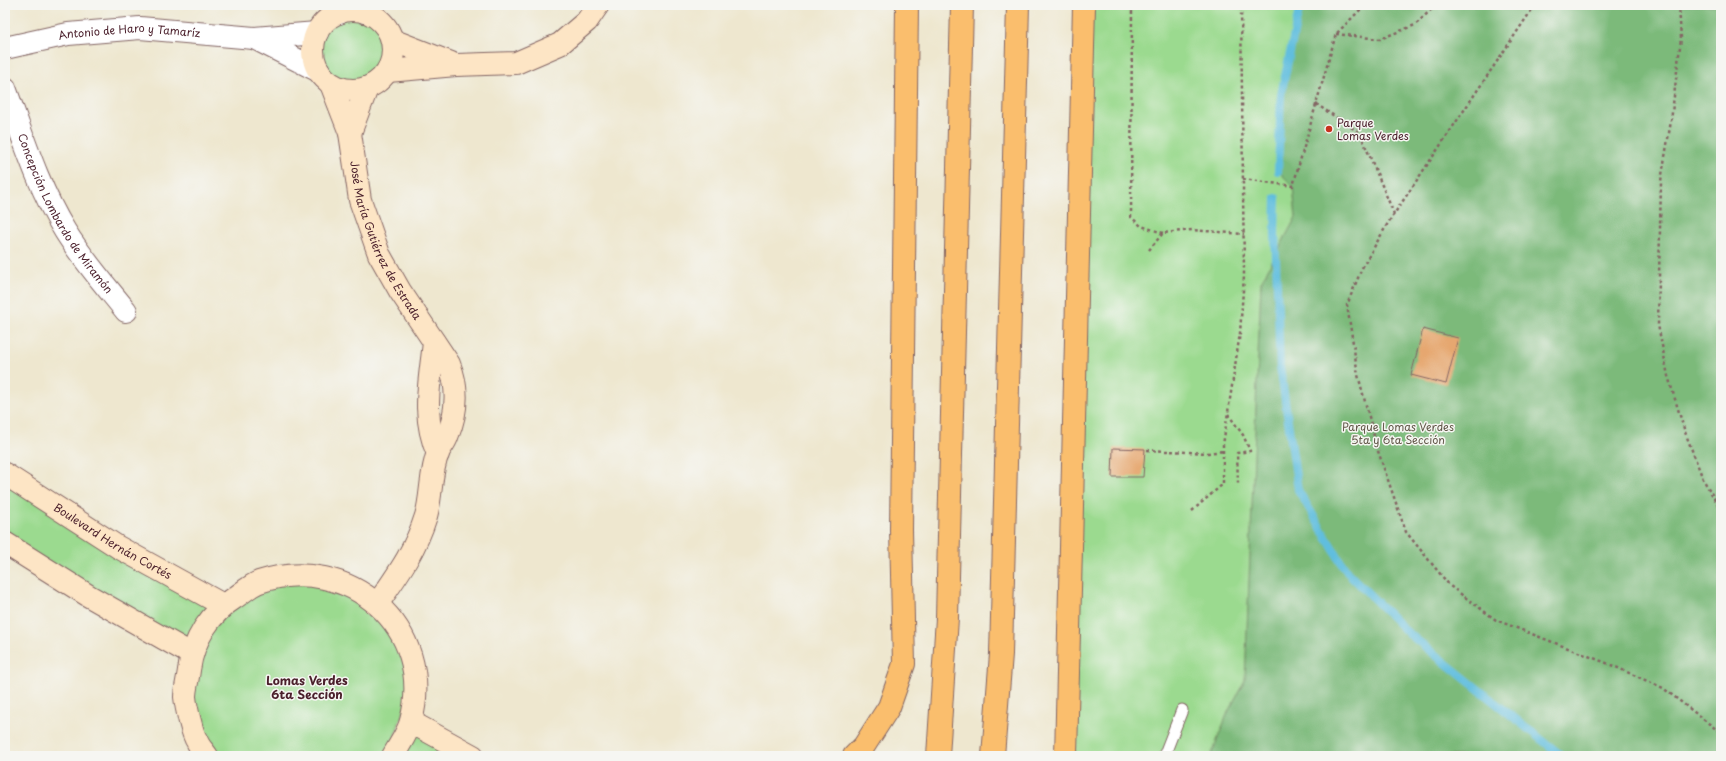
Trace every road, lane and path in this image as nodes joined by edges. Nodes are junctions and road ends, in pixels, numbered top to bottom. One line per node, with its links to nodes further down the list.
1 (598, 5): 19 (street)
2 (907, 5): 51 (highway)
3 (962, 5): 52 (highway)
4 (1018, 5): 53 (highway)
5 (1084, 5): 54 (highway)
6 (1132, 5): 28 (path)
7 (1241, 5): 26 (path)
8 (1365, 5): 15 (path)
9 (1436, 5): 15 (path)
10 (1535, 5): 27 (path)
11 (1679, 5): 39 (path)
12 (365, 8): 13 (street); 17 (street)
13 (340, 9): 14 (street)
14 (317, 33): 16 (street, Antonio de Haro y Tamaríz); 21 (street)
15 (1336, 34): 24 (path)
16 (254, 38): 18 (street, Antonio de Haro y Tamaríz); 21 (street, Antonio de Haro y Tamaríz)
17 (392, 40): 19 (street); 20 (street)
18 (5, 48)
19 (456, 65): 20 (street)
20 (388, 71): 23 (street)
21 (325, 77): 23 (street); 25 (street, José María Gutiérrez de Estrada)
22 (5, 88): 31 (street, Concepción Lombardo de Miramón)
23 (367, 88): 25 (street, José María Gutiérrez de Estrada)
24 (1316, 104): 26 (path); 27 (path)
25 (350, 133): 32 (street, José María Gutiérrez de Estrada)
26 (1243, 179): 29 (path)
27 (1394, 215): 47 (path)
28 (1163, 233): 29 (path); 30 (path)
29 (1244, 234): 33 (path)
30 (1149, 250)
31 (126, 311)
32 (434, 342): 36 (street); 36 (street, José María Gutiérrez de Estrada)
33 (1228, 414): 35 (path); 38 (path)
34 (1147, 450): 35 (path)
35 (1223, 451): 40 (path)
36 (438, 454): 42 (street, José María Gutiérrez de Estrada)
37 (5, 474): 43 (street, Boulevard Hernán Cortés)
38 (1238, 484)
39 (1721, 510)
40 (1192, 511)
41 (5, 543): 44 (street)
42 (378, 603): 43 (street); 46 (street)
43 (223, 605): 44 (street)
44 (191, 654): 48 (street)
45 (1182, 710): 55 (lane)
46 (411, 722): 49 (street); 50 (street)
47 (1721, 733)
48 (207, 756)
49 (393, 756)
50 (473, 756)
51 (854, 756)
52 (938, 756)
53 (993, 756)
54 (1066, 756)
55 (1164, 756)

